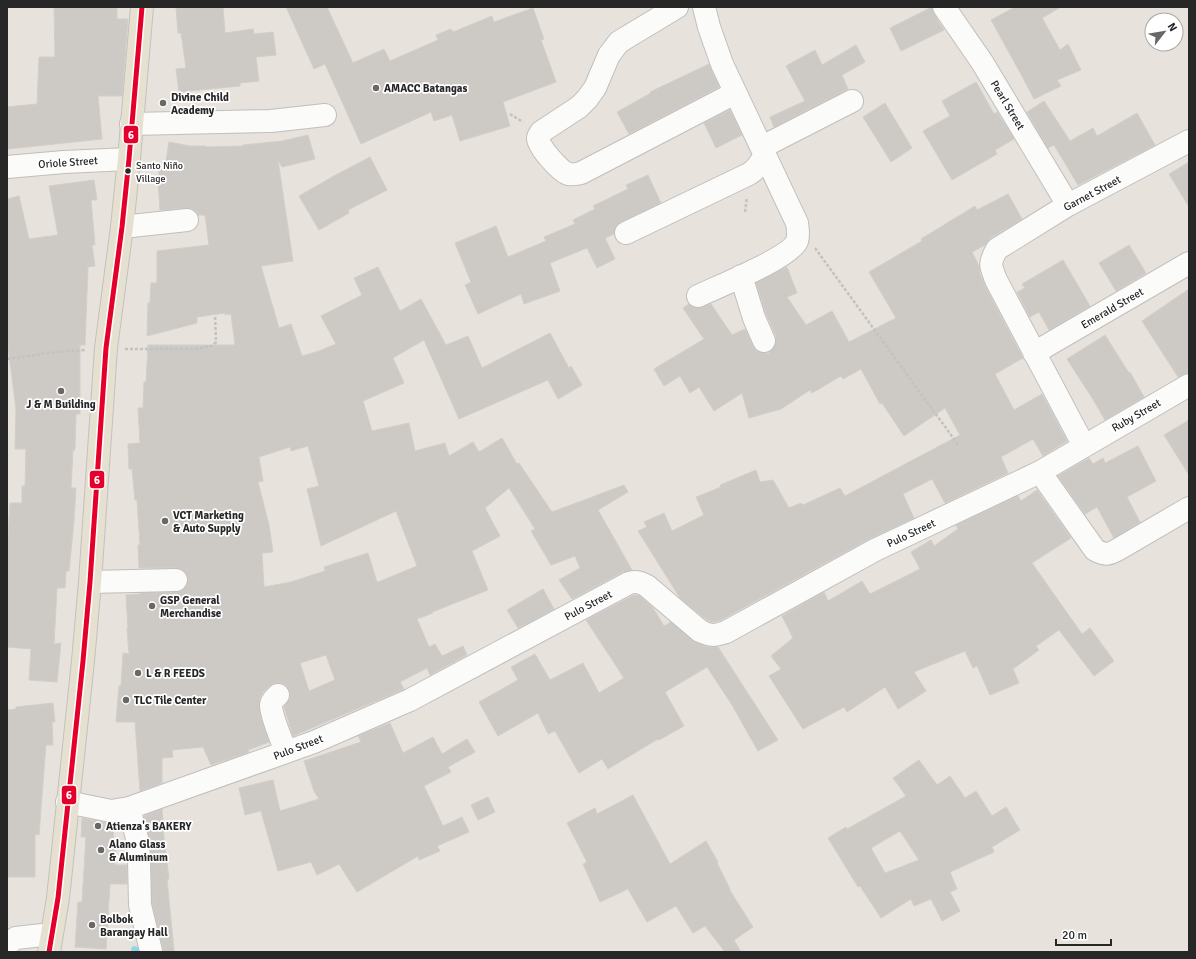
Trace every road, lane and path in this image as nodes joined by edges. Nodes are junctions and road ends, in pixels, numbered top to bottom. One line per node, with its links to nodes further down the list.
1 (142, 7): 8 (main road)
2 (677, 7): 5 (street)
3 (704, 7): 5 (street)
4 (944, 7): 13 (street, Pearl Street)
5 (735, 92): 10 (street)
6 (852, 102): 10 (street)
7 (325, 115): 8 (street)
8 (131, 124): 11 (main road)
9 (1189, 141): 13 (street, Garnet Street)
10 (763, 150): 15 (street); 17 (street)
11 (129, 159): 12 (street, Oriole Street); 16 (main road)
12 (7, 167)
13 (1068, 205): 24 (street, Garnet Street)
14 (187, 220): 16 (street)
15 (795, 220): 19 (street); 27 (path)
16 (122, 227): 23 (main road)
17 (626, 233)
18 (1189, 263): 24 (street, Emerald Street)
19 (741, 276): 20 (street); 22 (street)
20 (698, 296)
21 (215, 315): 23 (path)
22 (764, 341)
23 (106, 348): 25 (path); 32 (main road)
24 (1034, 352): 28 (street)
25 (7, 359)
26 (1189, 385): 28 (street, Ruby Street)
27 (959, 446)
28 (1084, 446): 29 (street, Pulo Street)
29 (1040, 472): 30 (street); 34 (street, Pulo Street)
30 (1189, 508)
31 (176, 580): 32 (street)
32 (90, 582): 35 (main road)
33 (278, 695): 34 (street)
34 (286, 752): 36 (street, Pulo Street)
35 (68, 802): 36 (street, Pulo Street); 37 (main road)
36 (129, 808): 39 (street)
37 (50, 943): 38 (street)
38 (7, 944)
39 (151, 951)

